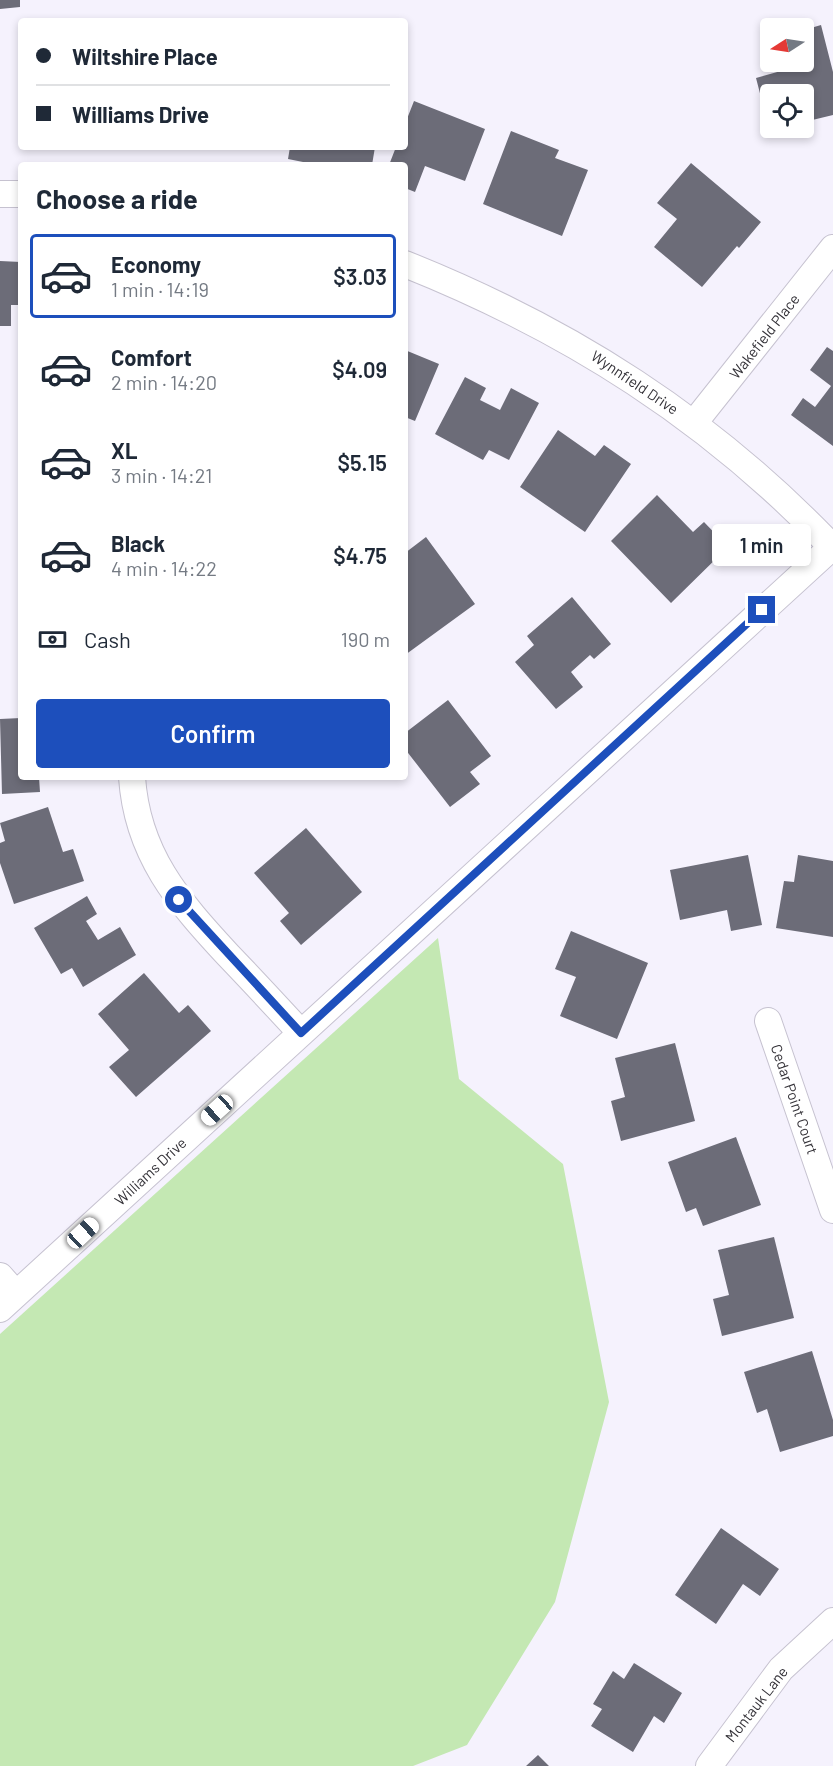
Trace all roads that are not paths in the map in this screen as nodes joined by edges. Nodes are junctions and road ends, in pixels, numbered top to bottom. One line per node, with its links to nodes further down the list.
1 (0, 194): 2 (street)
2 (18, 194)
3 (833, 248): 5 (street, Wakefield Place)
4 (408, 265): 5 (street, Wynnfield Drive)
5 (694, 423): 6 (street, Wynnfield Drive)
6 (832, 548): 9 (street, Williams Drive)
7 (133, 780): 9 (street)
8 (768, 1021): 10 (street, Cedar Point Court)
9 (301, 1033): 11 (street, Williams Drive)
10 (833, 1210)
11 (5, 1293)
12 (833, 1621): 13 (street, Montauk Lane)
13 (709, 1766)

